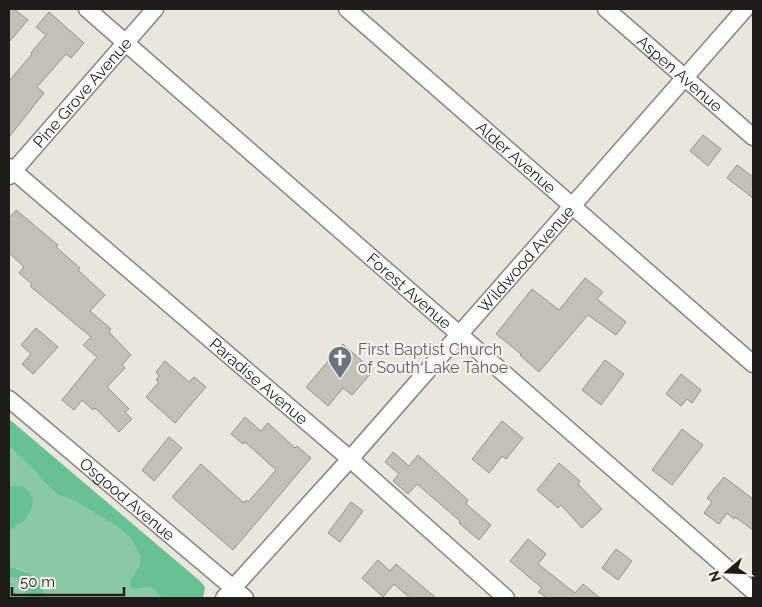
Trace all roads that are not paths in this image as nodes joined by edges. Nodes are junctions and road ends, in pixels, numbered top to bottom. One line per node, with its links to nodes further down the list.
1 (86, 9): 6 (street, Forest Avenue)
2 (155, 9): 6 (street, Pine Grove Avenue)
3 (347, 9): 10 (street, Alder Avenue)
4 (606, 9): 7 (street, Aspen Avenue)
5 (745, 9): 7 (street, Wildwood Avenue)
6 (125, 43): 9 (street, Pine Grove Avenue); 11 (street, Forest Avenue)
7 (685, 77): 8 (street, Aspen Avenue); 10 (street, Wildwood Avenue)
8 (753, 137)
9 (10, 171): 14 (street, Paradise Avenue)
10 (572, 206): 11 (street, Wildwood Avenue); 12 (street, Alder Avenue)
11 (460, 334): 14 (street, Wildwood Avenue); 15 (street, Forest Avenue)
12 (753, 364)
13 (9, 399): 16 (street, Osgood Avenue)
14 (350, 459): 16 (street, Wildwood Avenue); 17 (street, Paradise Avenue)
15 (753, 591)
16 (234, 595)
17 (506, 598)

